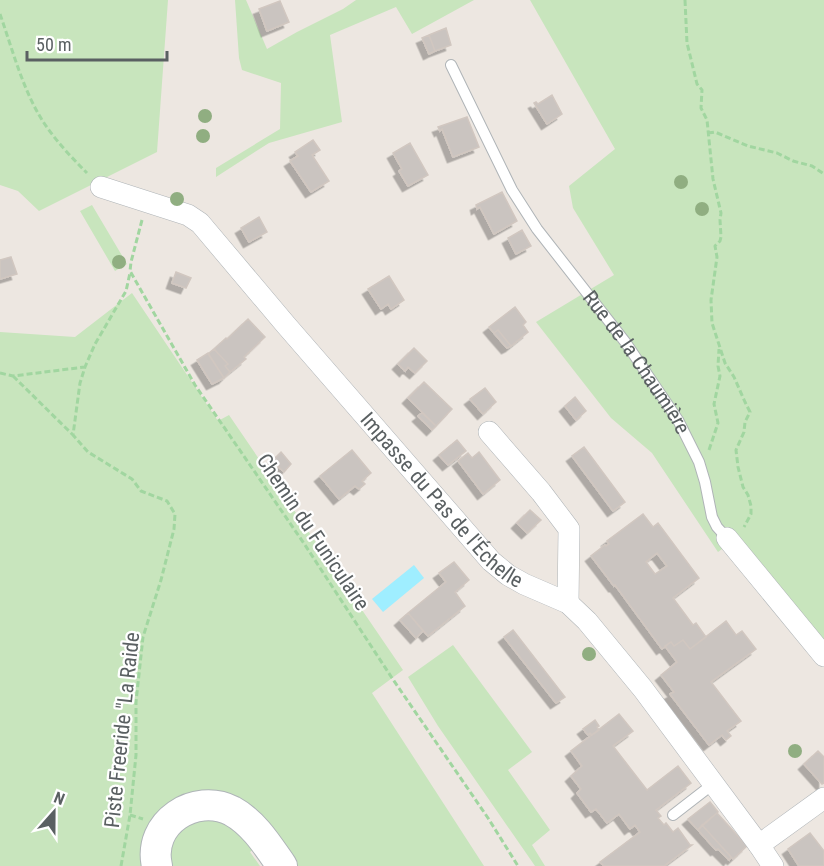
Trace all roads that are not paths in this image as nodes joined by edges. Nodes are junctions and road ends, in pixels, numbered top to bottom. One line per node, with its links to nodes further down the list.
1 (451, 65): 4 (lane, Rue de la Chaumière)
2 (101, 187): 5 (street, Impasse du Pas de l'Échelle)
3 (489, 432): 5 (street)
4 (732, 543): 6 (street, Rue de la Chaumière)
5 (568, 603): 7 (street, Impasse du Pas de l'Échelle)
6 (824, 656)
7 (713, 784): 9 (lane); 10 (street, Impasse du Pas de l'Échelle)
8 (824, 798): 10 (street)
9 (673, 815)
10 (759, 845): 13 (street, Impasse du Pas de l'Échelle)
11 (157, 866): 12 (street)
12 (282, 866)
13 (773, 866)

